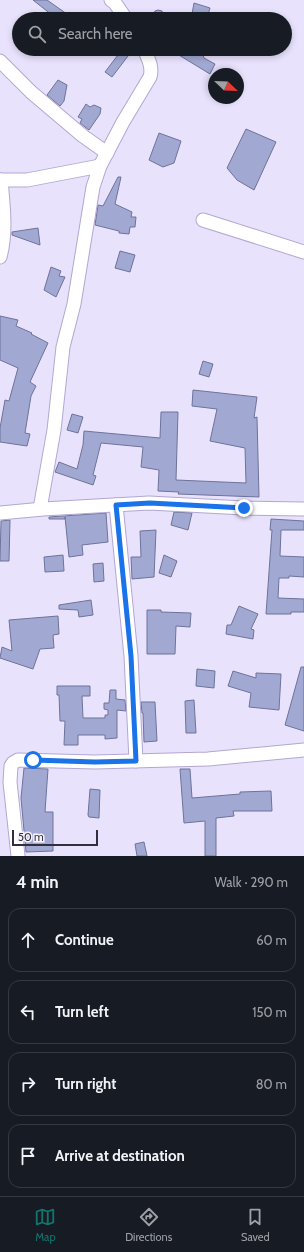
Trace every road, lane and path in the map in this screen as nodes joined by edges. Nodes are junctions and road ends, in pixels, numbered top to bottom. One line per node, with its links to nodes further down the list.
1 (111, 0): 2 (street)
2 (121, 12)
3 (147, 56): 5 (street)
4 (0, 61): 5 (street)
5 (107, 153): 6 (street)
6 (100, 166): 7 (street); 12 (street)
7 (1, 180): 10 (street)
8 (203, 220): 9 (street)
9 (304, 252)
10 (0, 257)
11 (116, 505): 12 (street); 13 (street); 16 (street)
12 (40, 509): 14 (street)
13 (304, 509)
14 (0, 513)
15 (304, 750): 16 (street)
16 (136, 761): 17 (street)
17 (18, 856)

